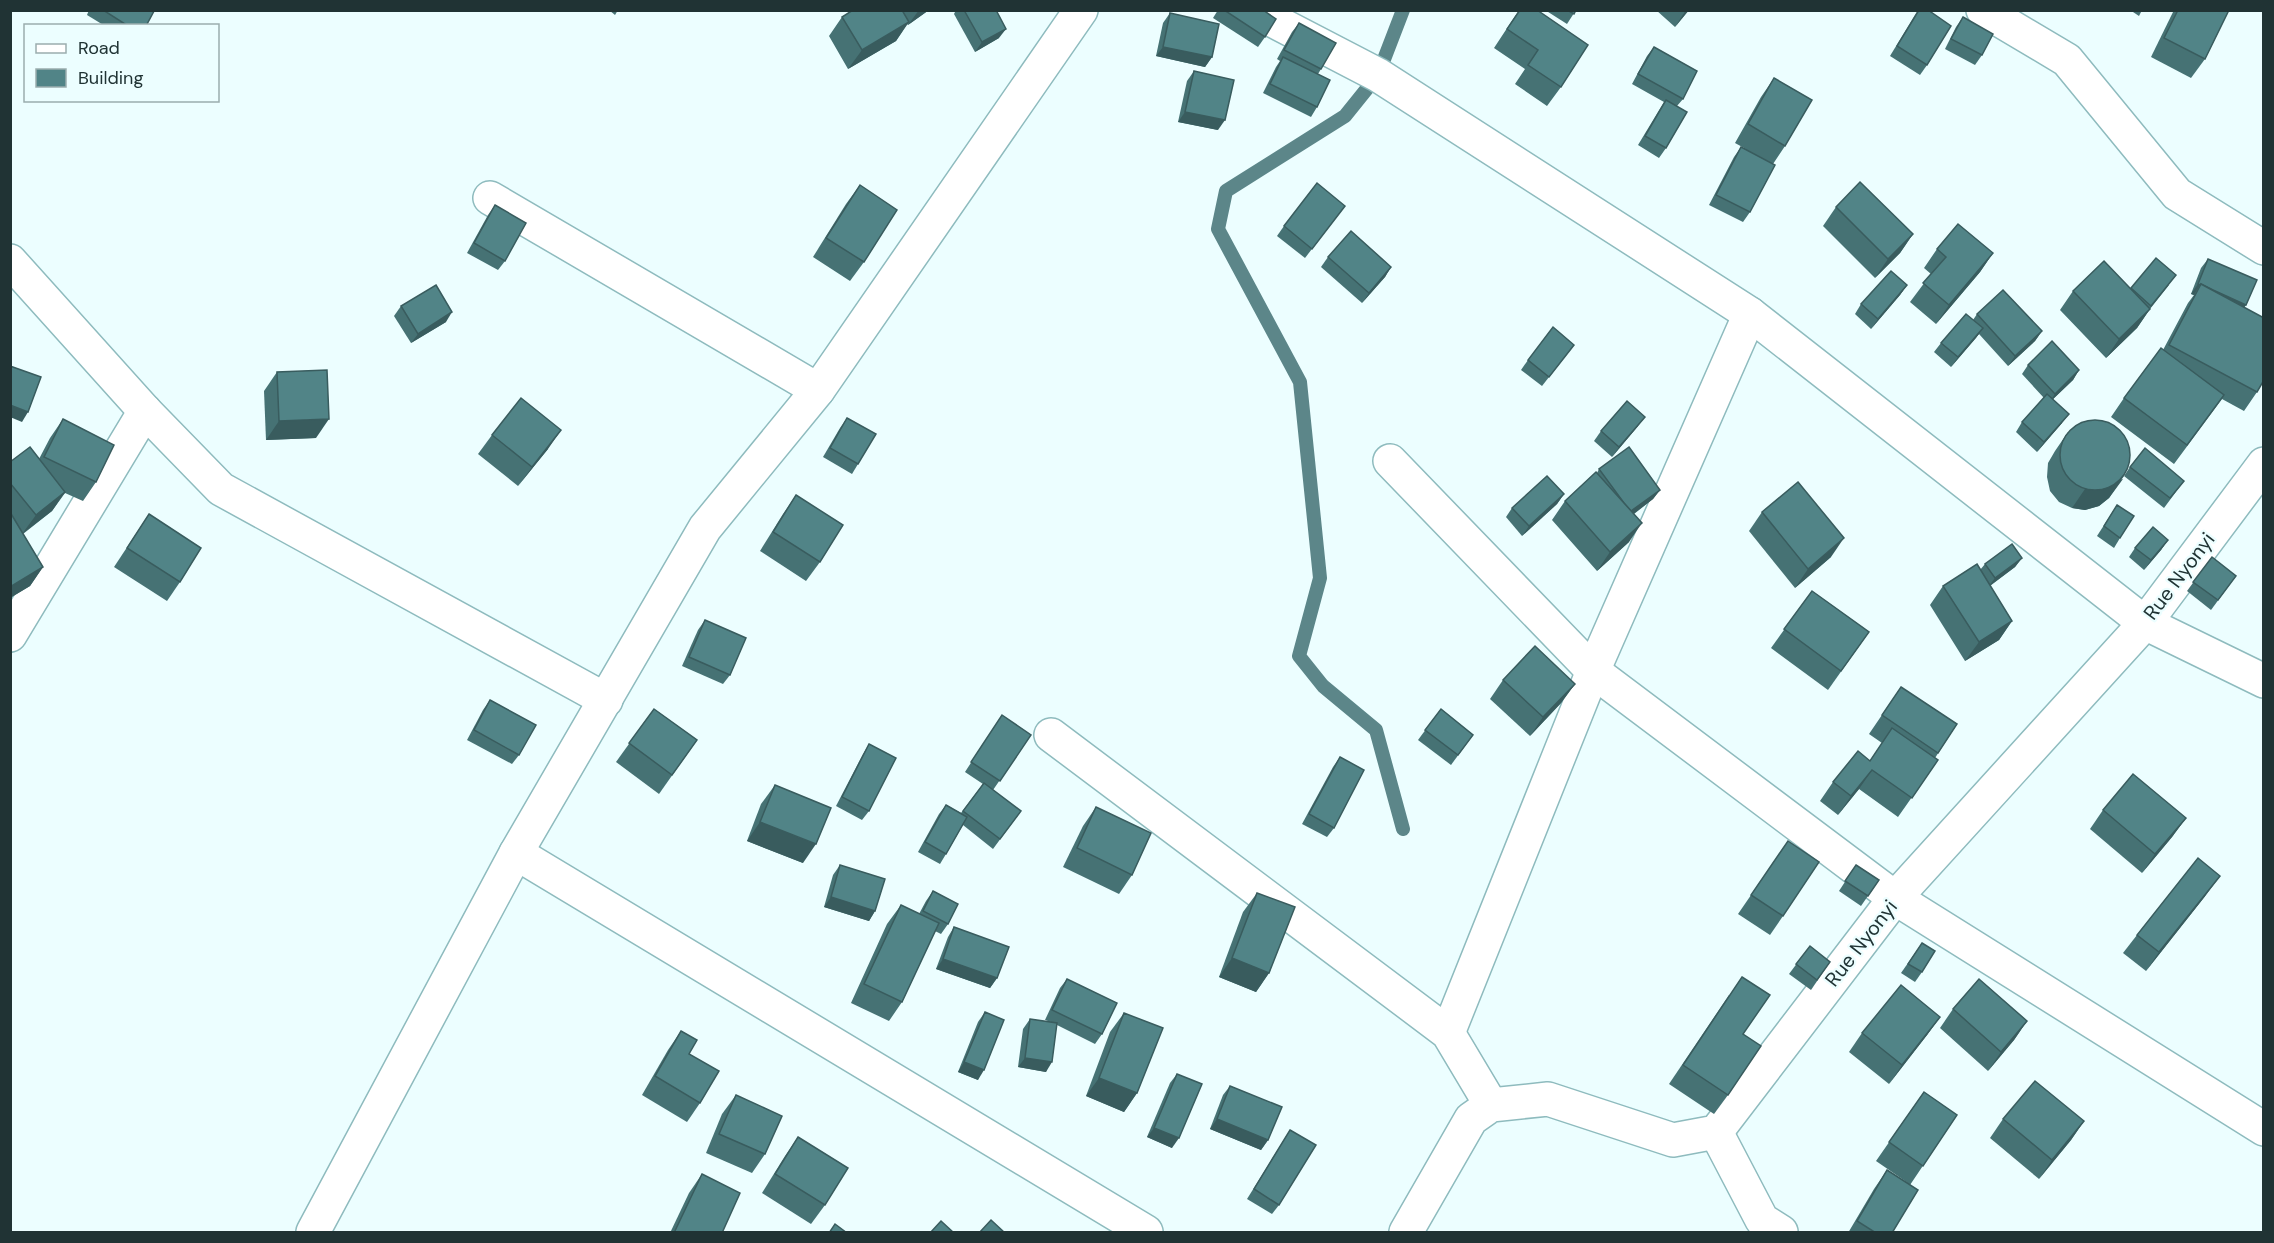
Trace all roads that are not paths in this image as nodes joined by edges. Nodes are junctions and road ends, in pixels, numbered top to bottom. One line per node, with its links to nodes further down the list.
1 (1082, 10): 8 (street)
2 (1253, 10): 7 (street)
3 (1983, 10): 5 (street)
4 (490, 198): 8 (street)
5 (2264, 248)
6 (10, 261): 9 (street)
7 (1750, 314): 12 (street); 14 (street)
8 (818, 390): 16 (street)
9 (145, 411): 13 (street); 16 (street)
10 (1390, 461): 14 (street)
11 (2264, 464): 12 (street, Rue Nyonyi)
12 (2145, 623): 15 (street); 19 (street, Rue Nyonyi)
13 (10, 635)
14 (1593, 671): 19 (street); 20 (street)
15 (2264, 681)
16 (606, 700): 18 (street)
17 (1051, 735): 20 (street)
18 (516, 853): 24 (street); 25 (street)
19 (1895, 898): 22 (street); 23 (street, Rue Nyonyi)
20 (1448, 1033): 21 (street)
21 (1491, 1105): 23 (street); 26 (street)
22 (2264, 1129)
23 (1716, 1132): 27 (street)
24 (313, 1233)
25 (1146, 1233)
26 (1406, 1233)
27 (1781, 1233)

